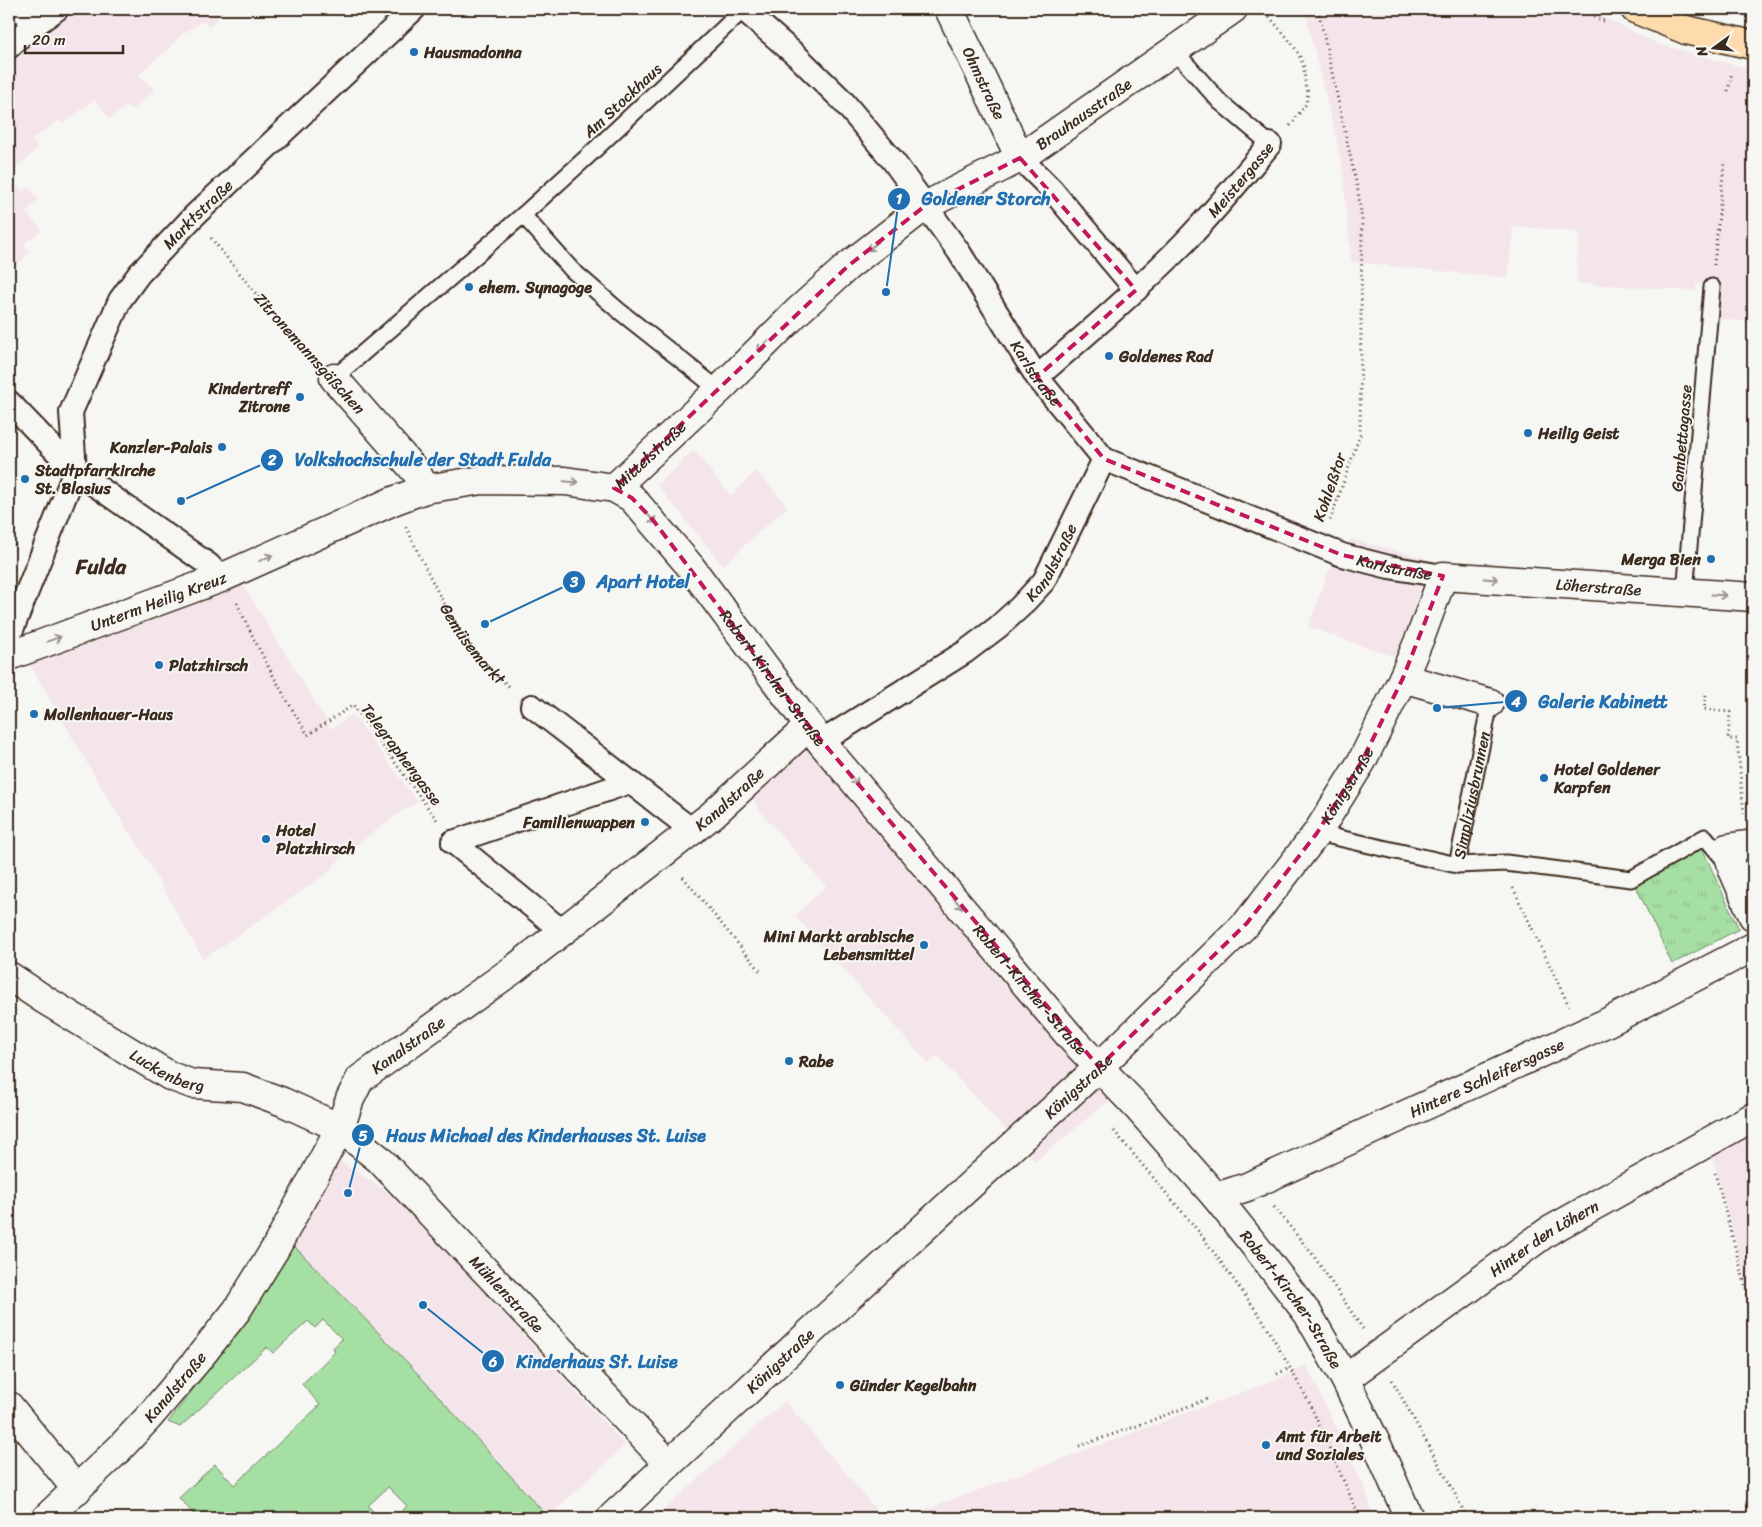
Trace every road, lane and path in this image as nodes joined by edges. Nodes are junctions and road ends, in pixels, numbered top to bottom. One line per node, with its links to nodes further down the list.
1 (57, 9): 10 (street)
2 (414, 9): 22 (street, Marktstraße)
3 (743, 9): 20 (street, Karlstraße); 21 (lane, Am Stockhaus)
4 (949, 9): 18 (street, Ohmstraße)
5 (1233, 9): 14 (street, Brauhausstraße)
6 (1318, 9): 35 (path, Kohleßtor)
7 (1581, 9): 11 (path)
8 (1635, 9): 12 (main road)
9 (1266, 13): 17 (path)
10 (28, 16): 13 (street)
11 (1602, 21)
12 (1753, 45)
13 (9, 47)
14 (1174, 50): 17 (lane, Meistergasse); 18 (street, Brauhausstraße)
15 (1733, 69): 16 (path)
16 (1728, 91)
17 (1270, 144): 25 (street, Meistergasse)
18 (1020, 158): 20 (street, Brauhausstraße); 25 (street)
19 (1724, 164): 23 (path)
20 (925, 206): 26 (street, Karlstraße); 28 (street, Mittelstraße, one-way to 28)
21 (523, 215): 27 (lane, Am Stockhaus); 28 (lane)
22 (194, 216): 27 (path, Zitronemannsgäßchen); 31 (street, Marktstraße)
23 (1714, 266)
24 (1712, 287): 40 (lane, Gambettagasse)
25 (1136, 290): 26 (street, Meistergasse)
26 (1037, 377): 30 (street, Karlstraße)
27 (334, 378): 33 (street, Zitronemannsgäßchen)
28 (719, 390): 32 (street, Mittelstraße)
29 (9, 402): 31 (street, Unterm Heilig Kreuz)
30 (1104, 459): 35 (street, Karlstraße); 48 (street, Kanalstraße)
31 (75, 471): 37 (street); 39 (street, Unterm Heilig Kreuz)
32 (614, 488): 33 (street, Mittelstraße, one-way to 32); 48 (street, Robert-Kircher-Straße, one-way to 48)
33 (425, 489): 39 (street, Mittelstraße, one-way to 33)
34 (404, 522): 47 (path, Gemüsemarkt)
35 (1321, 547): 38 (street, Karlstraße)
36 (22, 552): 37 (street)
37 (35, 570): 42 (street)
38 (1443, 576): 40 (street, Löherstraße, one-way to 40); 44 (street, Königstraße)
39 (228, 589): 43 (street, Unterm Heilig Kreuz, one-way to 39); 52 (path, Telegraphengasse)
40 (1685, 592): 41 (street, Löherstraße, one-way to 41)
41 (1753, 597)
42 (9, 637)
43 (9, 656)
44 (1403, 678): 46 (street, Simpliziusbrunnen); 51 (street, Königstraße)
45 (1706, 695): 53 (path)
46 (1490, 703): 55 (lane, Simpliziusbrunnen)
47 (532, 706): 49 (street)
48 (815, 734): 50 (street, Kanalstraße); 63 (street, Robert-Kircher-Straße, one-way to 63)
49 (630, 782): 50 (street); 52 (street)
50 (692, 830): 58 (street, Kanalstraße)
51 (1317, 833): 55 (lane, Simpliziusbrunnen); 63 (street, Königstraße)
52 (453, 842): 58 (street)
53 (1740, 852): 54 (lane); 57 (street)
54 (1502, 863): 55 (lane); 62 (path)
55 (1457, 865)
56 (681, 874): 60 (path)
57 (1753, 916)
58 (562, 931): 65 (street, Kanalstraße)
59 (1753, 947): 62 (street, Hintere Schleifersgasse)
60 (762, 973)
61 (9, 976): 65 (street, Luckenberg)
62 (1582, 1034): 68 (street, Hintere Schleifersgasse)
63 (1100, 1067): 68 (street, Robert-Kircher-Straße); 76 (street, Königstraße)
64 (1753, 1117): 67 (street, Hinter den Löhern)
65 (340, 1128): 76 (street, Mühlenstraße); 77 (street, Kanalstraße)
66 (1112, 1129): 70 (path)
67 (1707, 1144): 69 (path); 72 (street, Hinter den Löhern)
68 (1216, 1197): 72 (street, Robert-Kircher-Straße)
69 (1753, 1314)
70 (1290, 1368): 71 (path); 80 (path)
71 (1277, 1374)
72 (1345, 1379): 81 (street, Robert-Kircher-Straße)
73 (1207, 1399): 75 (path)
74 (9, 1406): 77 (street)
75 (1078, 1446)
76 (669, 1464): 79 (street, Königstraße)
77 (77, 1490): 78 (street, Kanalstraße)
78 (46, 1518)
79 (611, 1518)
80 (1360, 1518)
81 (1409, 1518)

